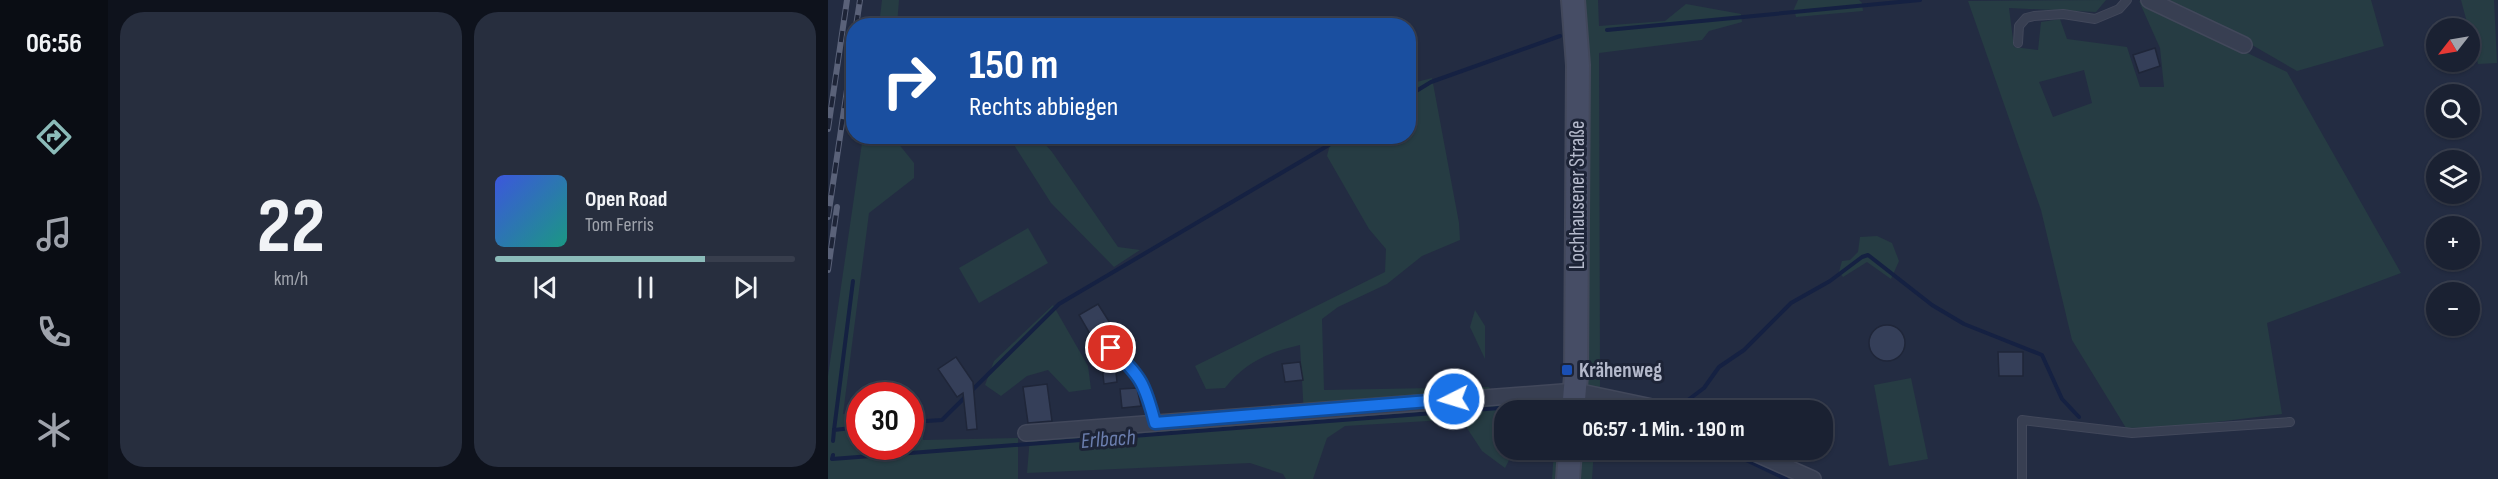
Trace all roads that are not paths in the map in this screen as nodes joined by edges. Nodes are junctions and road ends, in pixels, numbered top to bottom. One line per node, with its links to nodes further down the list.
1 (1573, 0): 7 (main road, Lochhausener Straße)
2 (2127, 0): 4 (lane)
3 (2149, 0): 5 (street)
4 (2018, 42)
5 (2244, 45)
6 (1111, 348): 10 (lane)
7 (1574, 400)
8 (1494, 405): 10 (street)
9 (2290, 422): 16 (lane)
10 (1155, 423): 11 (street)
11 (1026, 433)
12 (1569, 460): 14 (main road)
13 (1770, 460): 15 (street)
14 (1568, 479)
15 (1813, 479)
16 (2022, 479)

